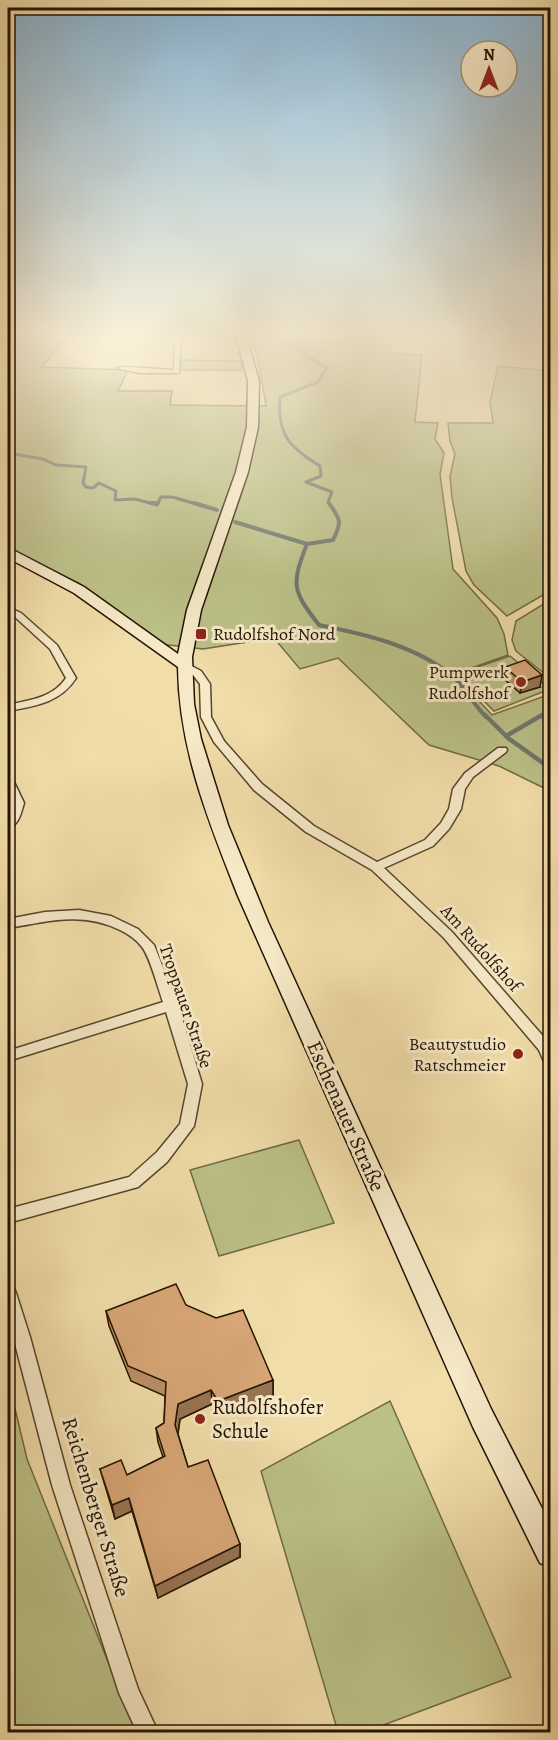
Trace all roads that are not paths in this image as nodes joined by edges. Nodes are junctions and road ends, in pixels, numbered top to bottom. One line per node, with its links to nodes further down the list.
1 (251, 417): 4 (main road, Eschenauer Straße)
2 (8, 553): 4 (main road)
3 (8, 610): 5 (street)
4 (184, 665): 9 (street, Am Rudolfshof); 16 (main road, Eschenauer Straße)
5 (8, 708)
6 (501, 750): 9 (street)
7 (8, 782): 8 (street)
8 (8, 824)
9 (376, 867): 13 (street, Am Rudolfshof)
10 (8, 924): 11 (street, Troppauer Straße)
11 (171, 1005): 12 (street); 14 (street, Troppauer Straße)
12 (8, 1056)
13 (550, 1060)
14 (8, 1216)
15 (8, 1293): 17 (street, Reichenberger Straße)
16 (550, 1553)
17 (148, 1732)

